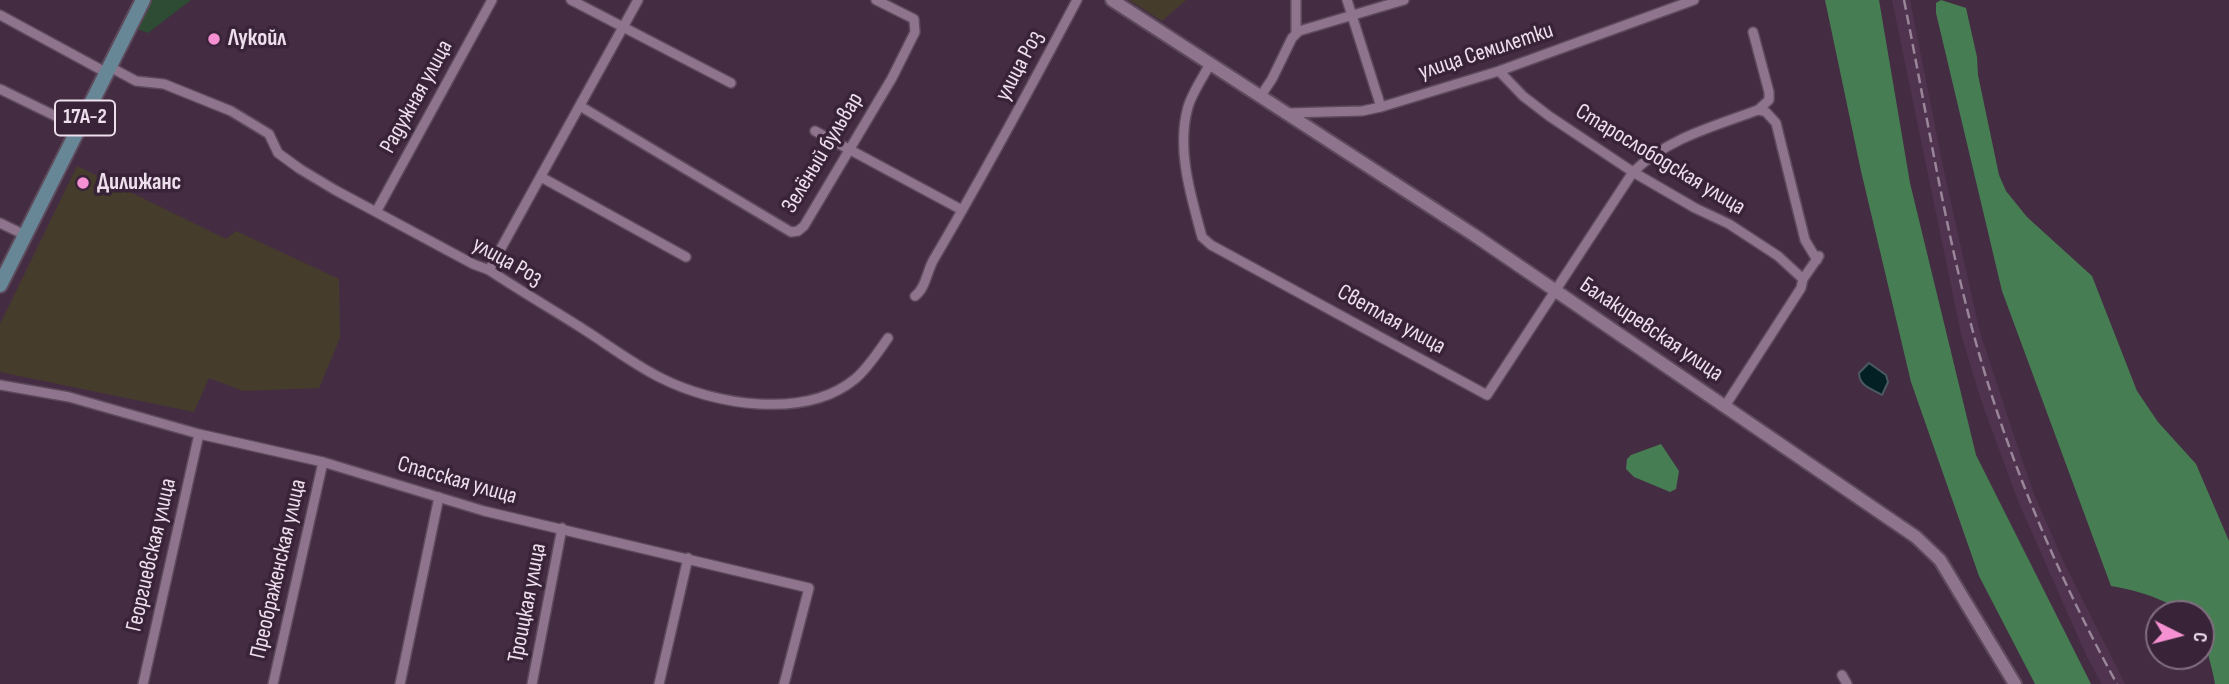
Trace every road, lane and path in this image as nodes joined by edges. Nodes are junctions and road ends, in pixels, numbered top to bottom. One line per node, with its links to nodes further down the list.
1 (143, 0): 18 (main road, 17А-2)
2 (492, 0): 33 (street, Радужная улица)
3 (571, 0): 14 (street)
4 (638, 0): 14 (street)
5 (876, 0): 29 (street, Зелёный бульвар)
6 (1077, 0): 32 (street, улица Роз)
7 (1112, 0): 17 (street, Балакиревская улица)
8 (1296, 0): 16 (street)
9 (1348, 0): 13 (street)
10 (1404, 0): 13 (street)
11 (1693, 0): 19 (street, улица Семилетки)
12 (0, 15): 18 (street, улица Роз)
13 (1352, 16): 16 (street); 24 (street)
14 (622, 28): 20 (street); 23 (street)
15 (1753, 32): 25 (street)
16 (1296, 34): 22 (street)
17 (1210, 64): 22 (street, Балакиревская улица); 40 (street, Светлая улица)
18 (109, 70): 27 (main road, 17А-2); 33 (street, улица Роз)
19 (1499, 71): 24 (street, улица Семилетки); 30 (street, Старослободская улица)
20 (731, 83)
21 (0, 89): 27 (street)
22 (1259, 97): 26 (street, Балакиревская улица)
23 (580, 106): 29 (street, Зелёный бульвар); 31 (street)
24 (1381, 107): 26 (street, улица Семилетки)
25 (1758, 110): 30 (street, Светлая улица); 38 (street)
26 (1284, 113): 40 (street, Балакиревская улица)
27 (80, 128): 35 (main road, 17А-2)
28 (815, 131): 29 (street)
29 (849, 150): 32 (street)
30 (1633, 172): 38 (street, Старослободская улица); 40 (street, Светлая улица)
31 (541, 177): 36 (street); 37 (street)
32 (962, 210): 41 (street, улица Роз)
33 (376, 212): 37 (street, улица Роз)
34 (0, 223): 35 (street)
35 (25, 235): 39 (main road, 17А-2)
36 (686, 257)
37 (489, 270): 42 (street, улица Роз)
38 (1803, 279): 44 (street)
39 (0, 285)
40 (1556, 290): 44 (street, Балакиревская улица)
41 (915, 296)
42 (888, 338)
43 (0, 385): 45 (street, Спасская улица)
44 (1725, 406): 56 (street, Балакиревская улица)
45 (199, 434): 46 (street, Спасская улица); 50 (street, Георгиевская улица)
46 (323, 462): 47 (street, Спасская улица); 51 (street, Преображенская улица)
47 (439, 497): 48 (street, Спасская улица); 52 (street)
48 (562, 528): 49 (street, Спасская улица); 53 (street, Троицкая улица)
49 (688, 558): 54 (street); 55 (street, Спасская улица)
50 (143, 684)
51 (273, 684)
52 (400, 684)
53 (532, 684)
54 (659, 684)
55 (784, 684)
56 (2015, 684)

